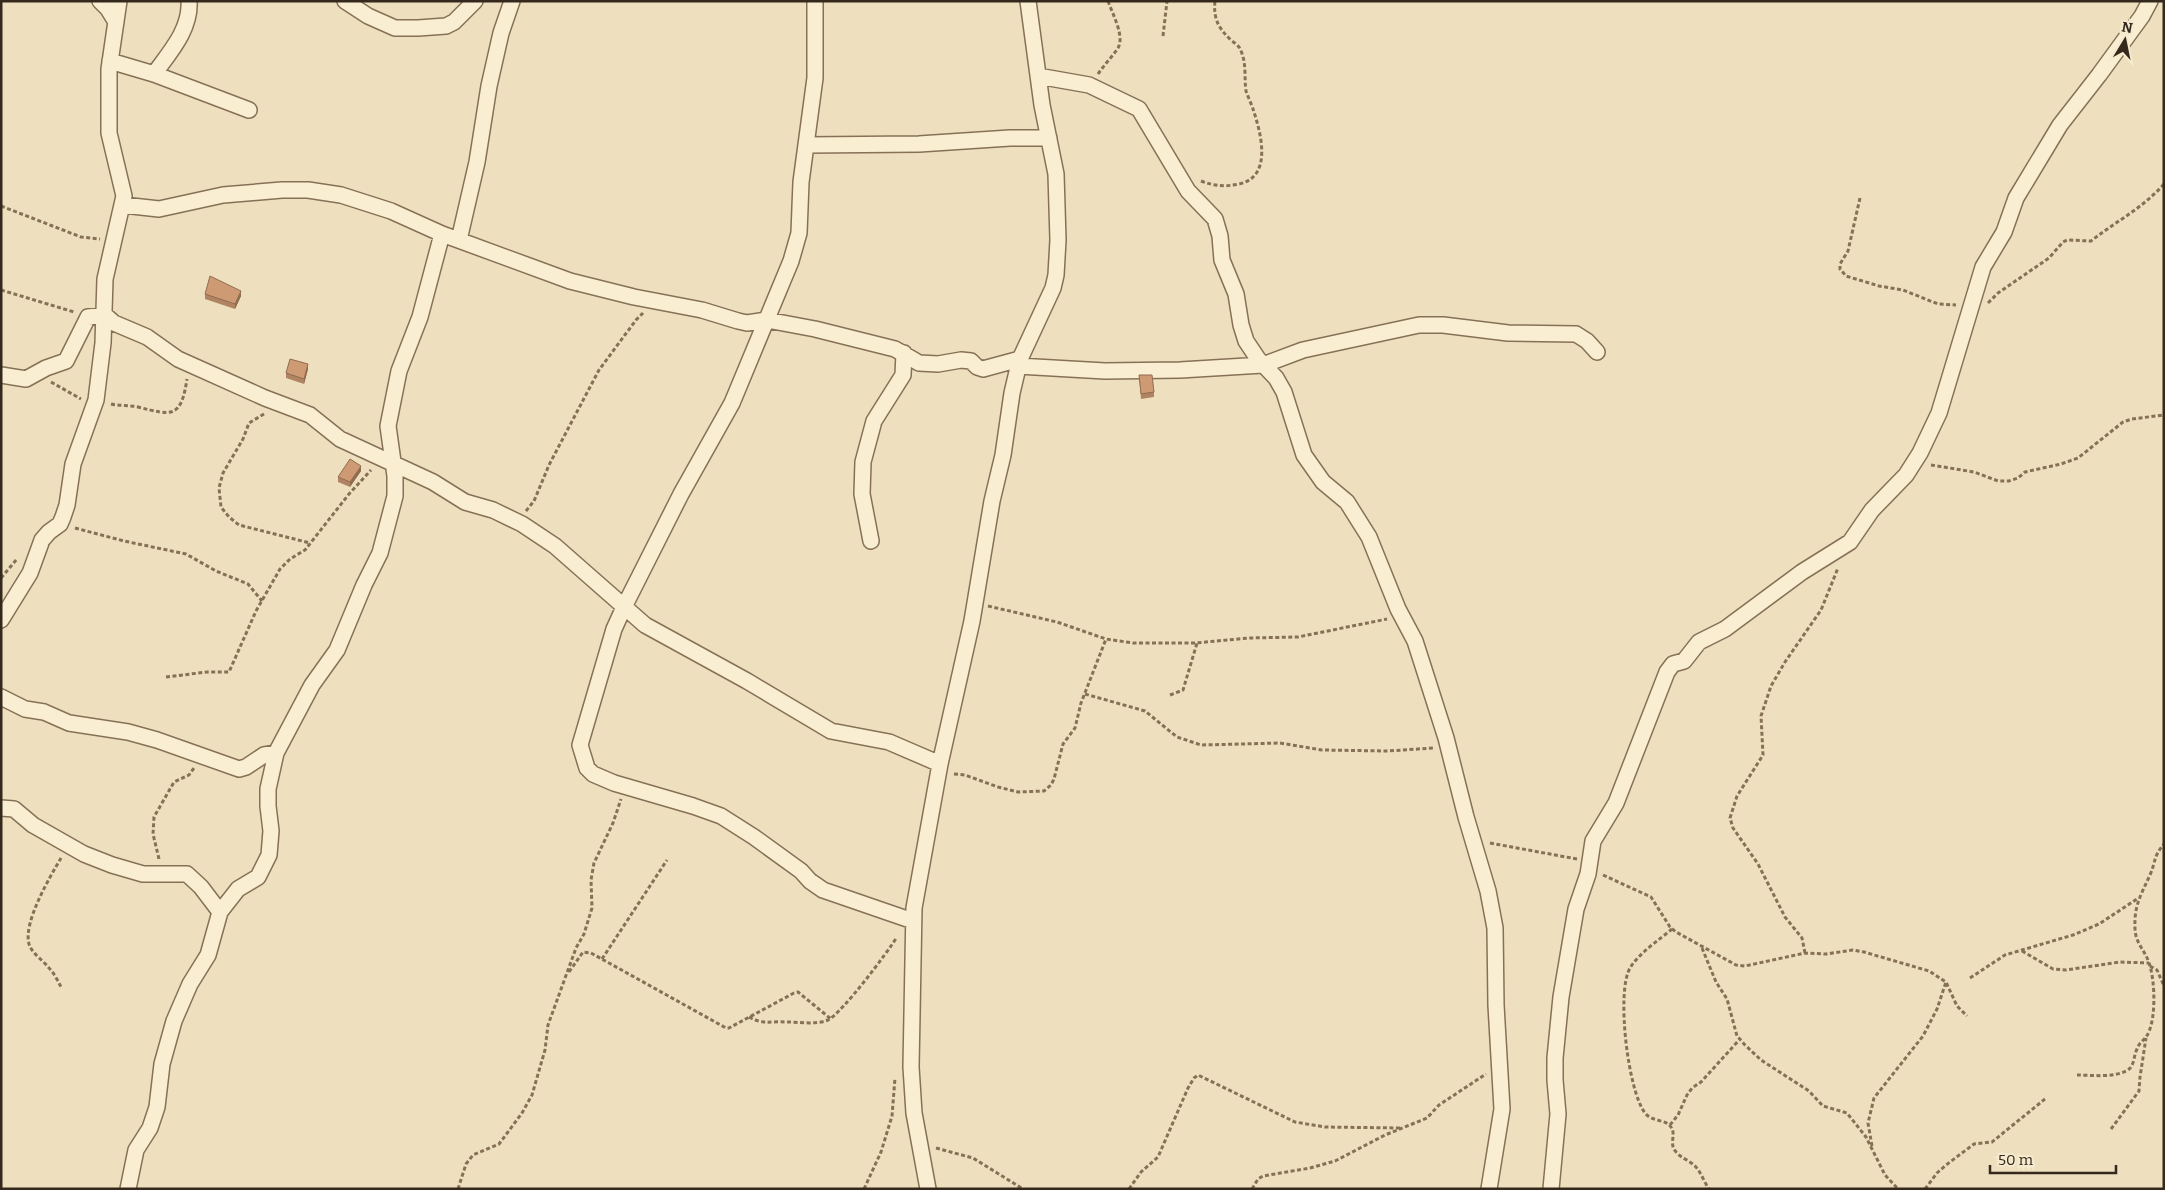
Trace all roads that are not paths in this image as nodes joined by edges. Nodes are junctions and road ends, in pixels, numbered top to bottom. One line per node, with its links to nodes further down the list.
1 (100, 1): 10 (street)
2 (119, 1): 10 (street)
3 (189, 1): 12 (street)
4 (345, 1): 5 (street)
5 (475, 1)
6 (512, 1): 19 (street)
7 (815, 1): 16 (street)
8 (1028, 1): 13 (street)
9 (2150, 1): 40 (street)
10 (116, 22): 11 (street)
11 (110, 61): 12 (street); 17 (street)
12 (154, 74): 14 (street)
13 (1038, 76): 15 (street); 25 (street)
14 (249, 110)
15 (1050, 138): 16 (street); 24 (street)
16 (807, 144): 21 (street)
17 (123, 205): 18 (street); 20 (street)
18 (442, 234): 19 (street); 27 (street)
19 (459, 240): 21 (street)
20 (105, 315): 26 (street); 27 (street); 30 (street)
21 (767, 320): 23 (street); 29 (street)
22 (1597, 352): 25 (street)
23 (904, 353): 24 (street); 28 (street)
24 (1019, 363): 25 (street); 33 (street)
25 (1263, 365): 39 (street)
26 (1, 374)
27 (387, 461): 29 (street); 32 (street)
28 (871, 541)
29 (624, 607): 33 (street); 36 (street)
30 (1, 620)
31 (1, 697): 32 (street)
32 (276, 753): 35 (street)
33 (940, 764): 36 (street)
34 (1, 808): 35 (street)
35 (220, 912): 37 (street)
36 (911, 921): 38 (street)
37 (128, 1189)
38 (928, 1189)
39 (1489, 1189)
40 (1551, 1189)

